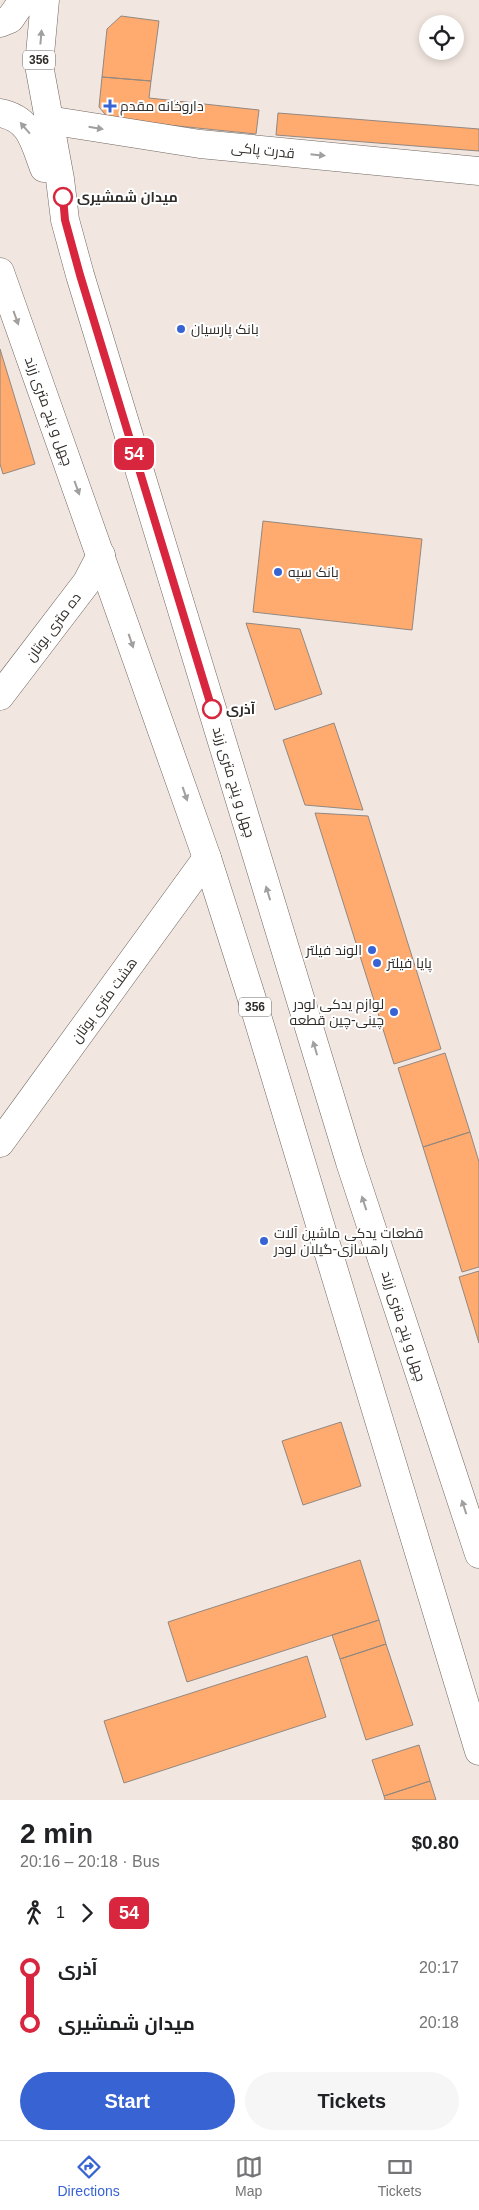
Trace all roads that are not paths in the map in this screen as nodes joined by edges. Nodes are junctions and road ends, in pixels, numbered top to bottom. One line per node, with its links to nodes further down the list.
1 (23, 0): 3 (main road)
2 (45, 0): 5 (main road, چهل و پنج متری زرند / 356, one-way to 2)
3 (0, 23)
4 (0, 113): 7 (main road, one-way to 4)
5 (48, 120): 6 (main road, قدرت پاکی, one-way to 6); 7 (main road, چهل و پنج متری زرند / 356)
6 (479, 171)
7 (65, 220): 13 (main road, چهل و پنج متری زرند / 356, one-way to 7)
8 (0, 272): 9 (main road, چهل و پنج متری زرند / 356, one-way to 9)
9 (101, 555): 10 (main road, ده متری بوتان); 11 (main road, چهل و پنج متری زرند / 356, one-way to 11)
10 (0, 696)
11 (207, 858): 12 (main road, هشت متری بوتان); 14 (main road, چهل و پنج متری زرند / 356)
12 (0, 1143)
13 (479, 1554)
14 (479, 1751)

